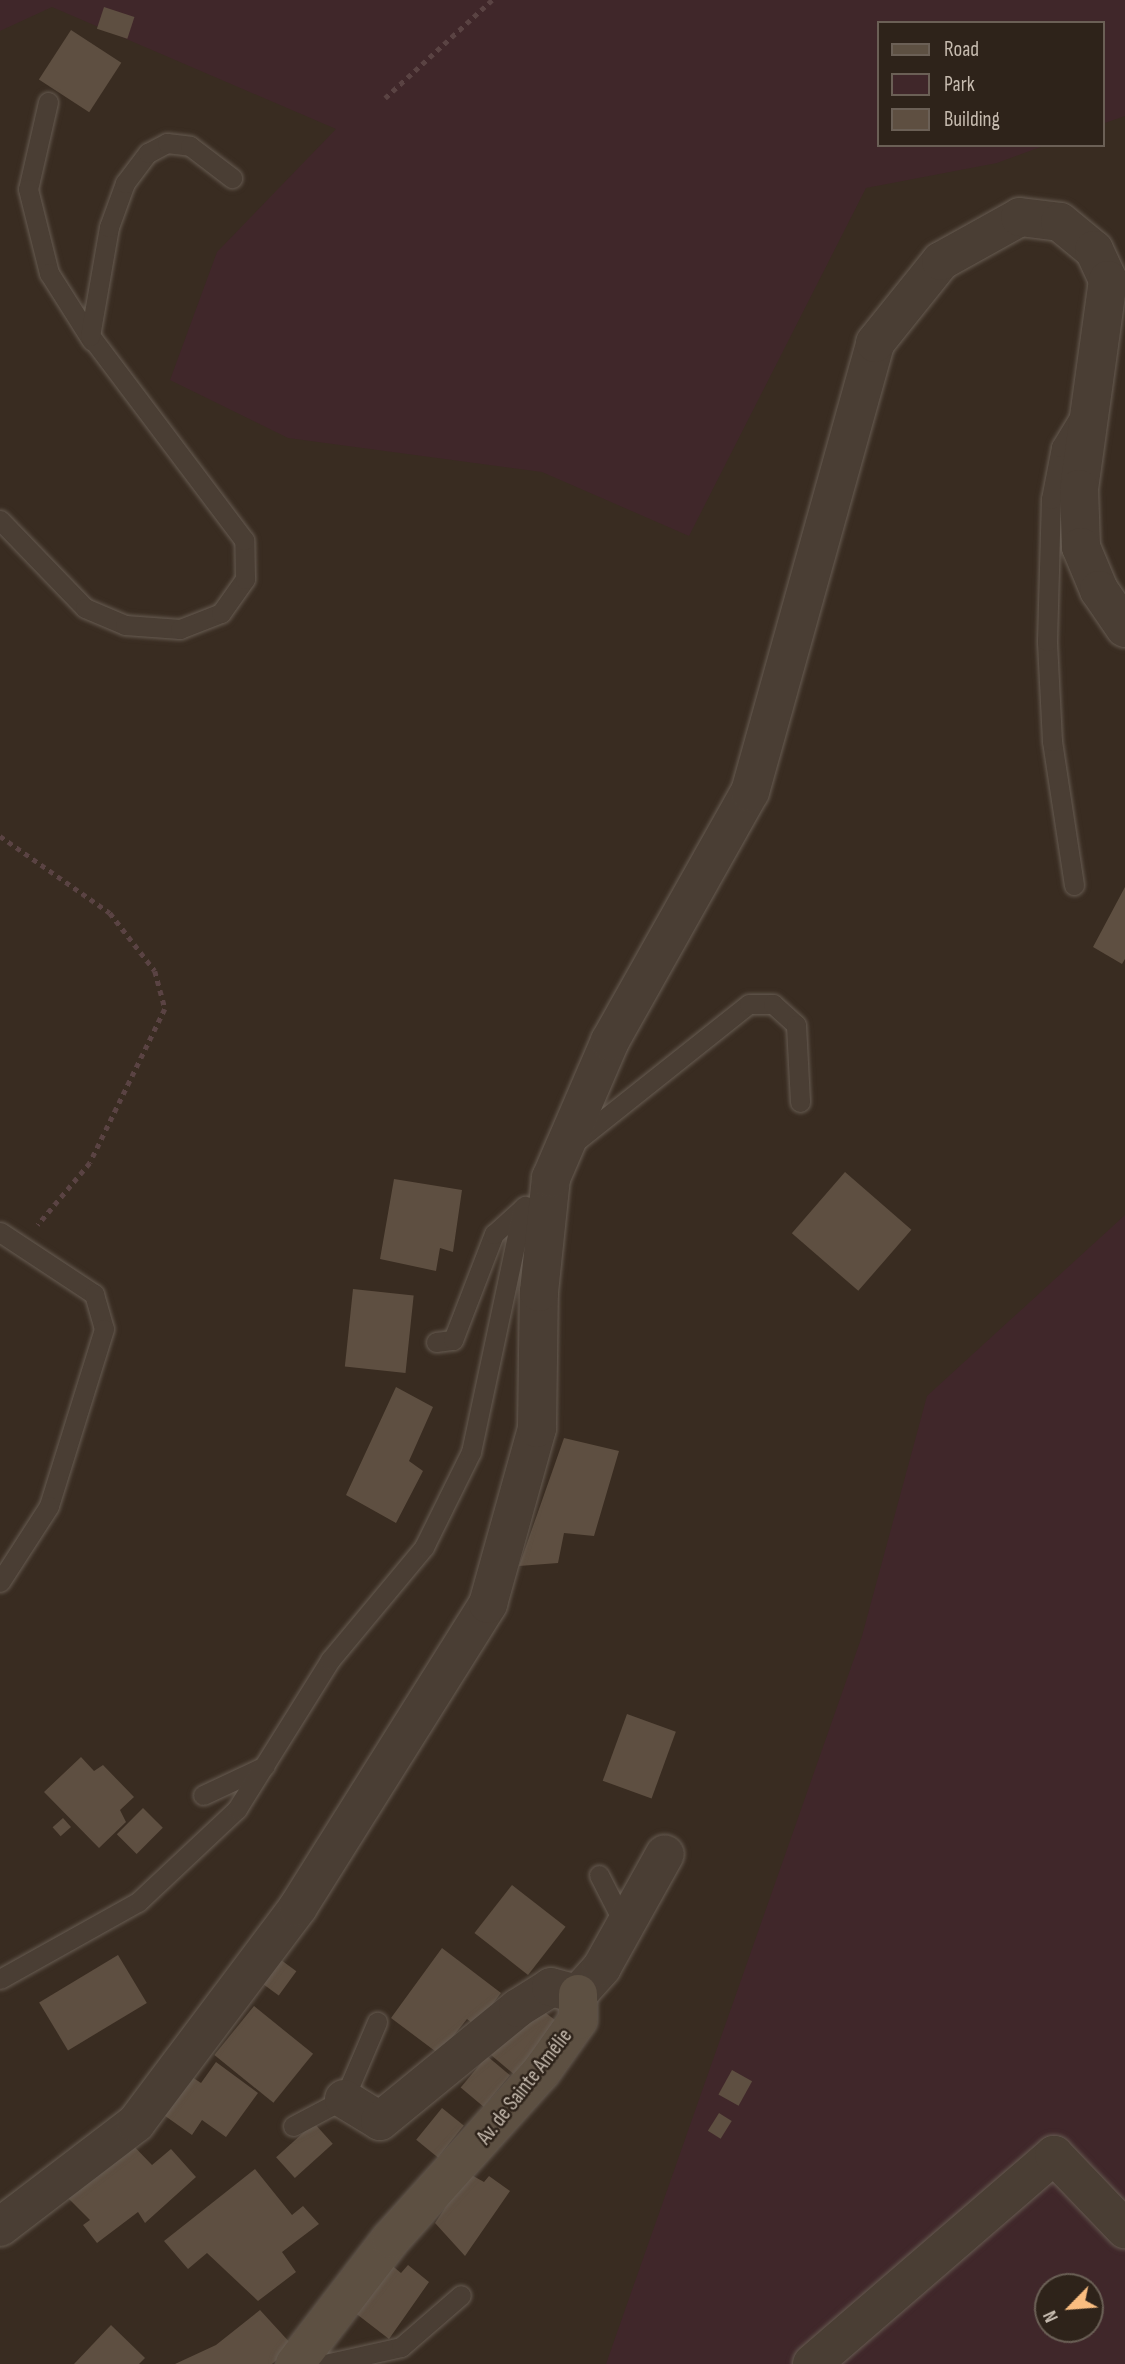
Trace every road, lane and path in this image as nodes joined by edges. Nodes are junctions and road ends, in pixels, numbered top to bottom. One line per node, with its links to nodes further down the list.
1 (492, 0): 2 (path)
2 (385, 98)
3 (48, 102): 5 (lane)
4 (232, 178): 5 (lane)
5 (92, 341): 7 (lane)
6 (1094, 390): 8 (street); 10 (lane); 12 (street)
7 (0, 520)
8 (1125, 628)
9 (0, 836): 15 (path)
10 (1074, 886)
11 (800, 1102): 12 (lane)
12 (562, 1152): 13 (street)
13 (536, 1205): 16 (lane); 18 (lane); 28 (street)
14 (0, 1232): 15 (lane)
15 (22, 1245): 17 (lane)
16 (436, 1342)
17 (0, 1583)
18 (265, 1766): 19 (lane); 23 (lane)
19 (203, 1796)
20 (665, 1854): 22 (street)
21 (599, 1875): 22 (lane)
22 (625, 1926): 24 (street)
23 (0, 1979)
24 (578, 1994): 26 (street); 31 (street, Av. de Sainte Amélie)
25 (377, 2022): 26 (lane)
26 (344, 2099): 27 (lane)
27 (293, 2126)
28 (0, 2227)
29 (1125, 2229): 33 (street)
30 (461, 2295): 32 (lane)
31 (295, 2364)
32 (325, 2364)
33 (812, 2364)

